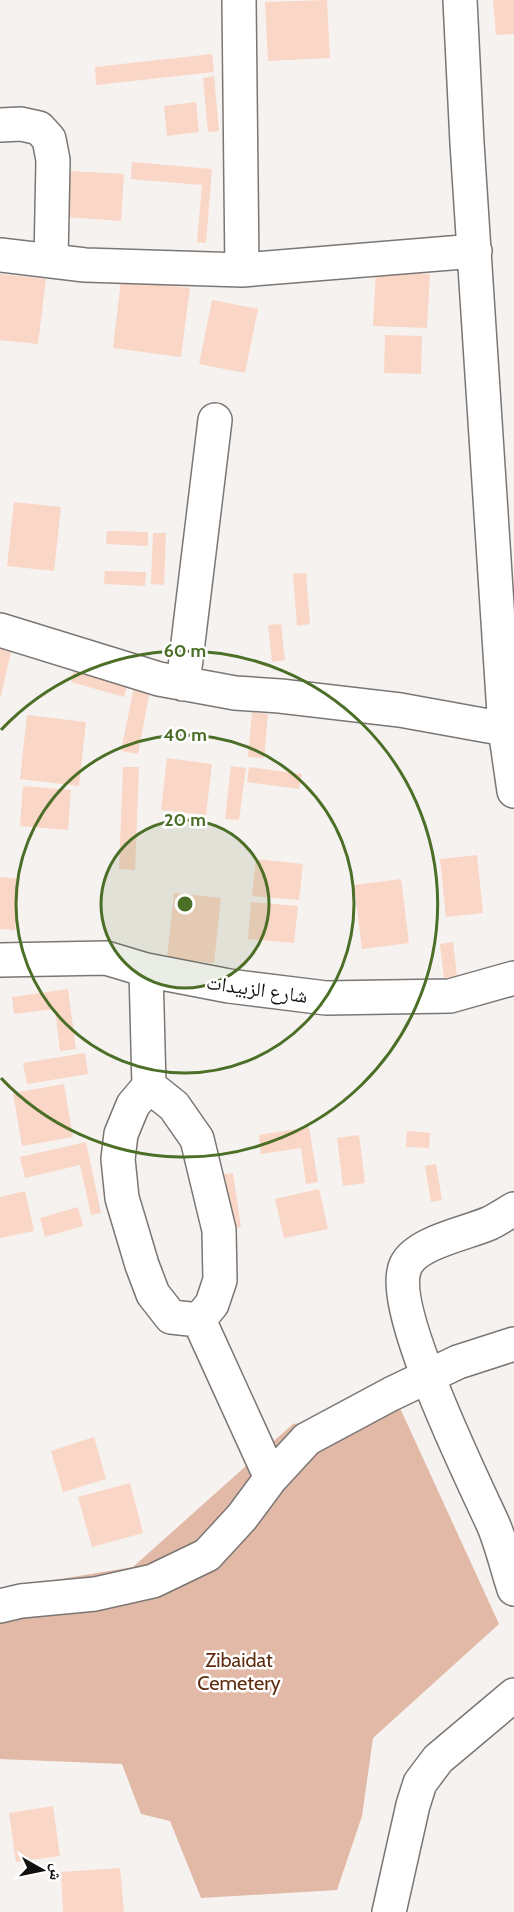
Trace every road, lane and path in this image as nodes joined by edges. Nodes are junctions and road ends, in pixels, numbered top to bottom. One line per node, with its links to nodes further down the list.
1 (239, 0): 7 (street)
2 (460, 0): 4 (street)
3 (0, 126): 6 (street)
4 (475, 250): 7 (street); 11 (street)
5 (0, 255): 6 (street)
6 (51, 261): 7 (street)
7 (242, 270)
8 (215, 420): 10 (street)
9 (0, 630): 10 (street)
10 (183, 684): 11 (street)
11 (510, 729): 12 (street)
12 (514, 791)
13 (0, 960): 14 (street, شارع الزبيدات)
14 (146, 970): 15 (street, شارع الزبيدات); 16 (street)
15 (514, 978)
16 (149, 1086): 18 (street); 18 (street)
17 (514, 1209): 20 (street)
18 (199, 1320): 21 (street)
19 (514, 1344): 20 (street)
20 (427, 1377): 21 (street); 22 (street)
21 (271, 1479): 23 (street)
22 (514, 1589)
23 (0, 1606)
24 (514, 1695): 25 (street)
25 (389, 1912)

